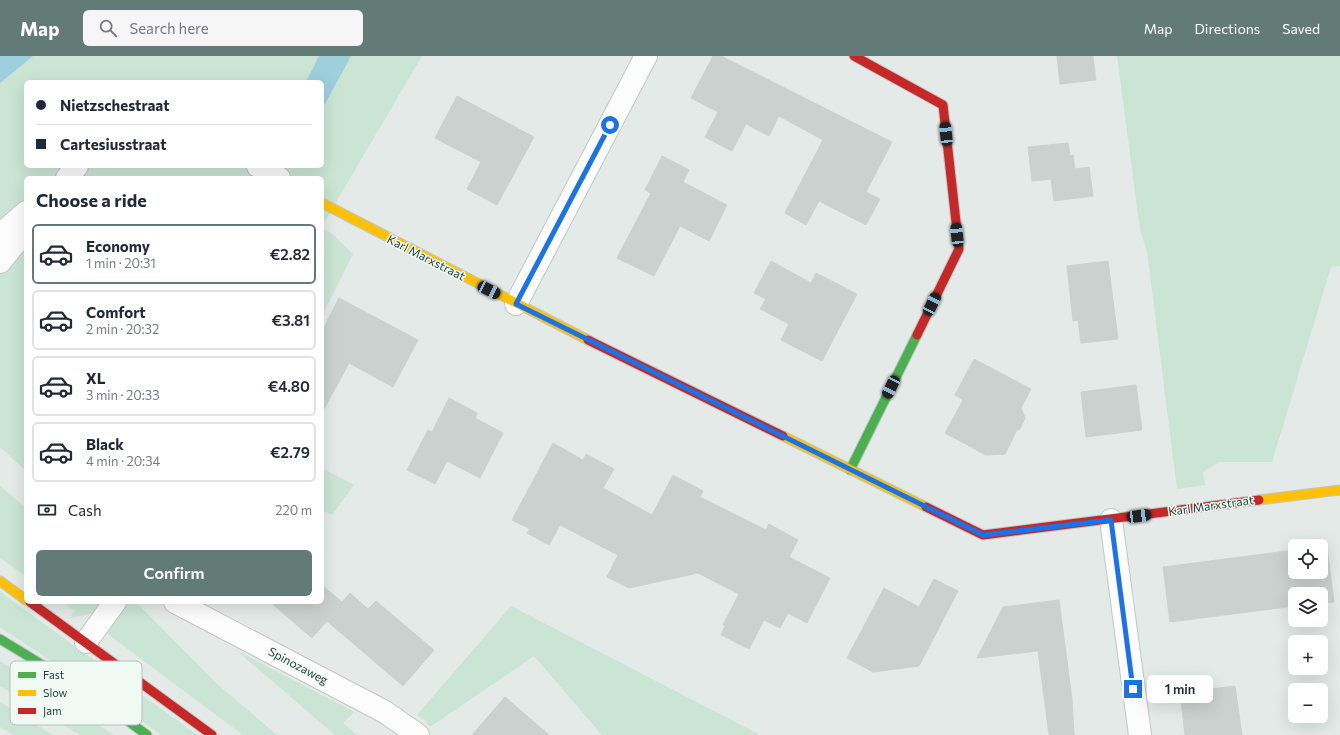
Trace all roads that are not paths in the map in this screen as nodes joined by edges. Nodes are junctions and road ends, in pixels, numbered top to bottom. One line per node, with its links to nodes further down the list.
1 (646, 56): 10 (street)
2 (854, 56): 11 (street)
3 (262, 168): 4 (street)
4 (276, 176)
5 (324, 204): 10 (street, Karl Marxstraat)
6 (24, 214): 8 (street)
7 (24, 232): 9 (street)
8 (0, 235)
9 (0, 262)
10 (516, 304): 11 (street, Karl Marxstraat)
11 (850, 470): 13 (street, Karl Marxstraat)
12 (1340, 490): 13 (street, Karl Marxstraat)
13 (1111, 520): 28 (street)
14 (0, 581): 15 (street)
15 (24, 599)
16 (33, 604): 20 (street)
17 (114, 604): 20 (street)
18 (179, 604): 27 (street, Spinozaweg)
19 (0, 639): 21 (street)
20 (86, 642): 22 (street)
21 (36, 661)
22 (112, 661)
23 (142, 683): 26 (street)
24 (133, 725): 25 (street)
25 (147, 735)
26 (212, 735)
27 (418, 735)
28 (1140, 735)

